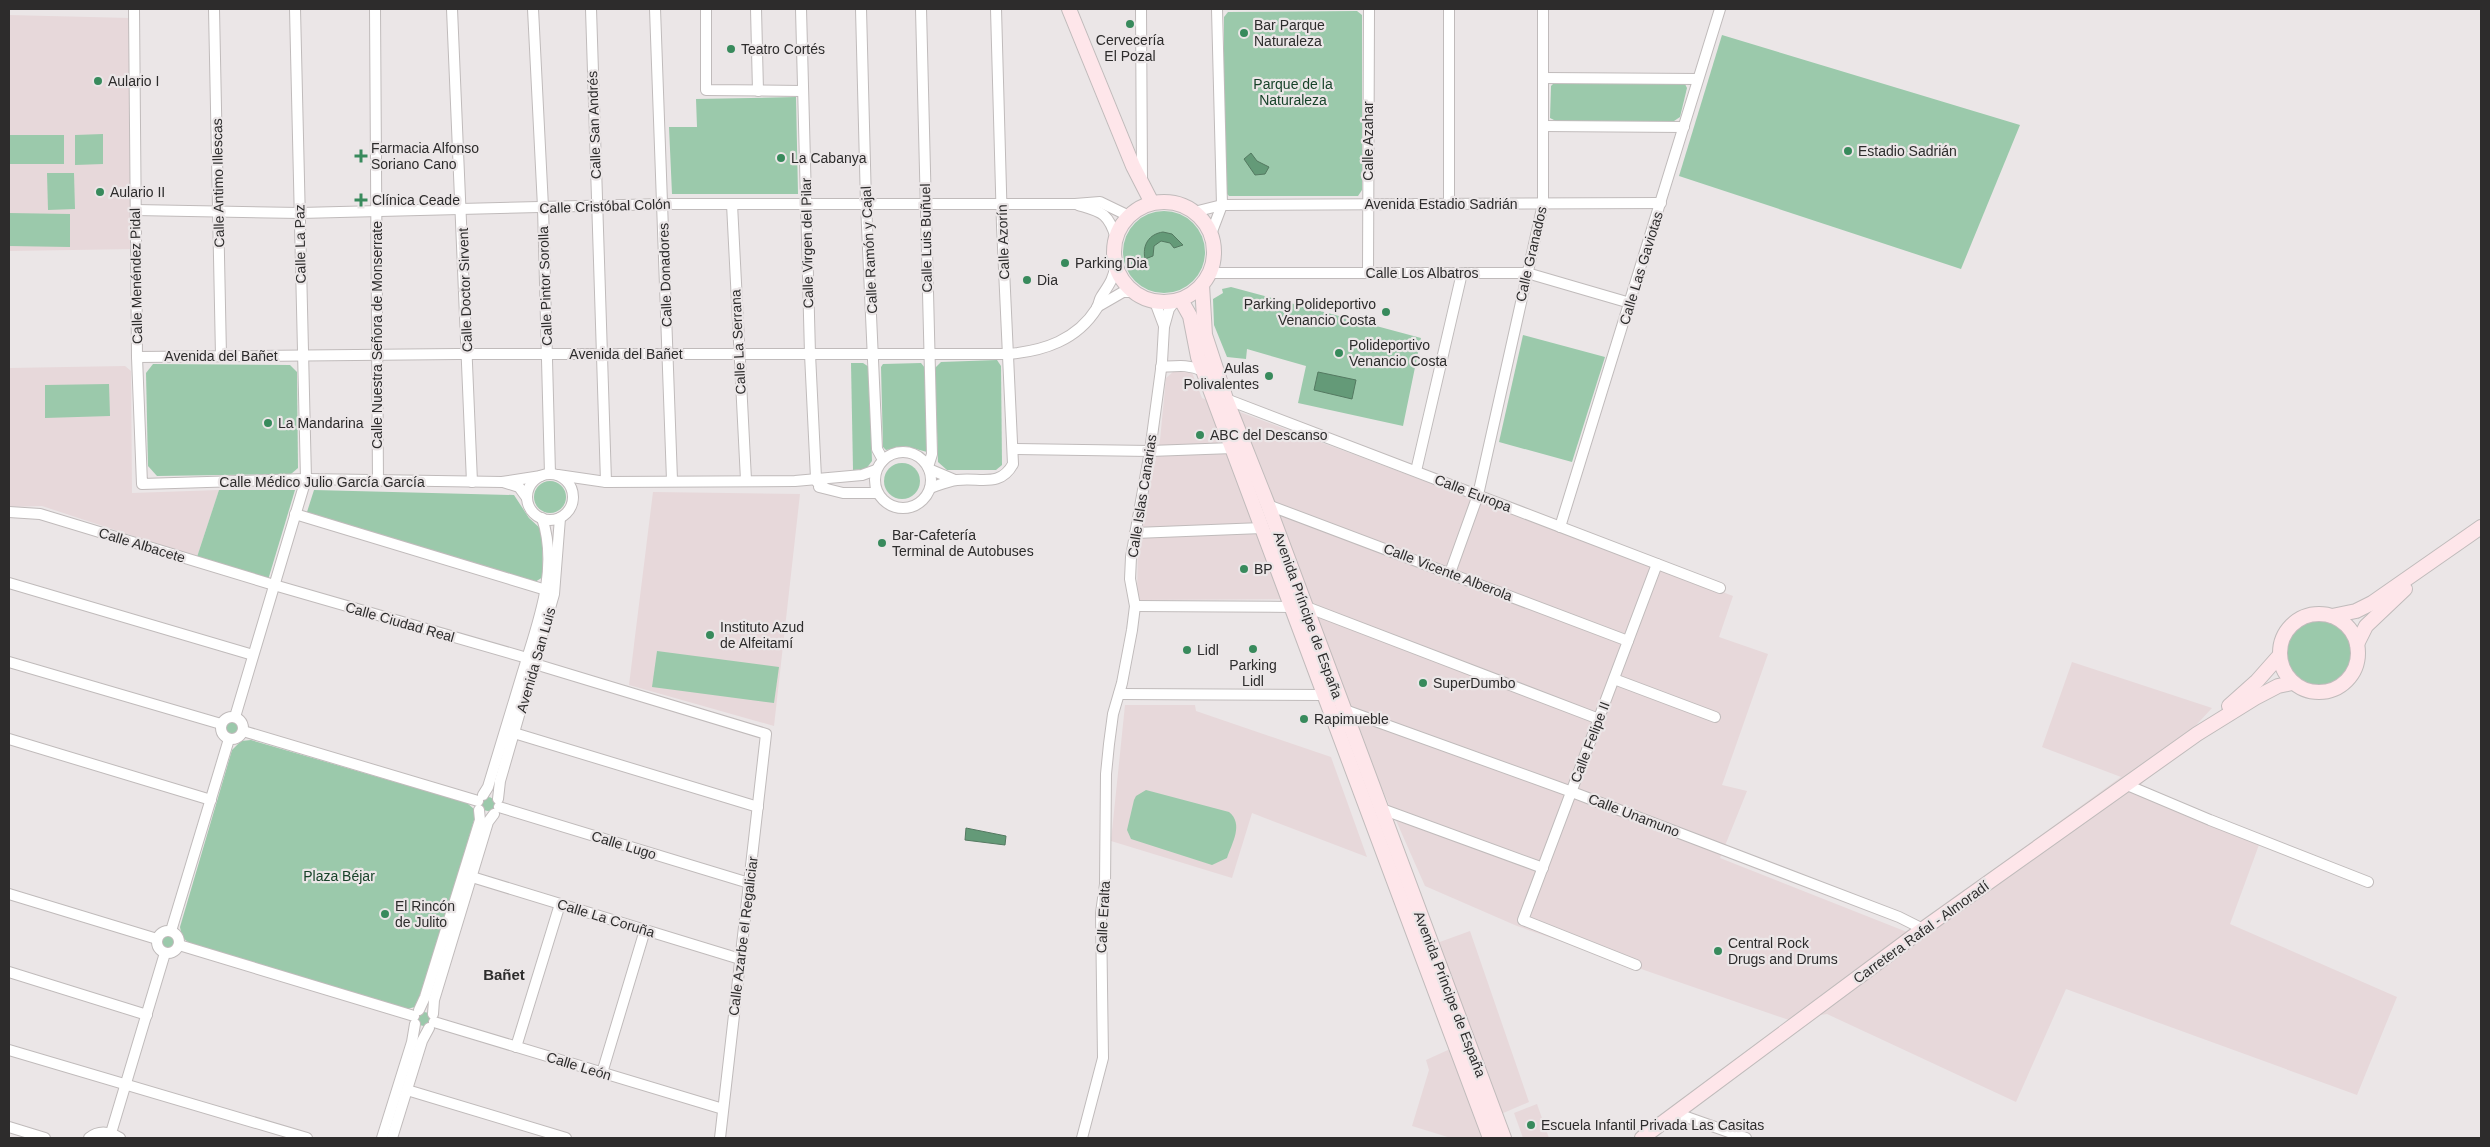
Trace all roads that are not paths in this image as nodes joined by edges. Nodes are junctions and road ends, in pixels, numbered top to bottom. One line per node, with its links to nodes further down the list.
1 (134, 9): 46 (street, Calle Menéndez Pidal)
2 (214, 9): 47 (street, Calle Antimo Illescas)
3 (295, 9): 49 (street, Calle La Paz)
4 (375, 9): 48 (street, Calle Nuestra Señora de Monserrate)
5 (452, 9): 44 (street, Calle Doctor Sirvent)
6 (533, 9): 43 (street, Calle Pintor Sorolla)
7 (591, 9): 42 (street, Calle San Andrés)
8 (655, 9): 31 (street, Calle Donadores)
9 (706, 9): 24 (street)
10 (756, 9): 24 (street)
11 (801, 9): 25 (street, Calle Virgen del Pilar)
12 (861, 9): 34 (street, Calle Ramón y Cajal)
13 (921, 9): 35 (street, Calle Luis Buñuel)
14 (996, 9): 36 (street, Calle Azorín)
15 (1069, 9): 28 (main road)
16 (1141, 9): 29 (street)
17 (1217, 9): 41 (street)
18 (1368, 9): 38 (street, Calle Azahar)
19 (1449, 9): 39 (street)
20 (1543, 9): 22 (street, Calle Granados)
21 (1720, 9): 23 (street, Calle Las Gaviotas)
22 (1543, 78): 23 (street); 26 (street, Calle Granados)
23 (1698, 79): 27 (street, Calle Las Gaviotas)
24 (758, 91): 25 (street)
25 (802, 91): 33 (street, Calle Virgen del Pilar)
26 (1543, 126): 27 (street); 40 (street, Calle Granados)
27 (1684, 127): 30 (street, Calle Las Gaviotas)
28 (1133, 166): 29 (main road); 45 (main road)
29 (1142, 184): 45 (main road)
30 (1661, 203): 40 (street, Avenida Estadio Sadrián); 62 (street, Calle Las Gaviotas)
31 (662, 204): 32 (street, Calle Cristóbal Colón); 42 (street, Calle Cristóbal Colón); 69 (street, Calle Donadores)
32 (732, 204): 33 (street, Calle Cristóbal Colón); 70 (street, Calle La Serrana)
33 (807, 204): 34 (street, Calle Cristóbal Colón); 71 (street, Calle Virgen del Pilar)
34 (866, 204): 35 (street, Calle Cristóbal Colón); 72 (street, Calle Ramón y Cajal)
35 (925, 204): 36 (street, Calle Cristóbal Colón); 65 (street, Calle Luis Buñuel)
36 (1002, 204): 37 (street, Calle Cristóbal Colón); 73 (street, Calle Azorín)
37 (1074, 204): 45 (street, Calle Cristóbal Colón); 52 (street, Calle Cristóbal Colón)
38 (1368, 204): 39 (street, Avenida Estadio Sadrián); 41 (street, Avenida Estadio Sadrián); 55 (street, Calle Azahar)
39 (1449, 204): 40 (street, Avenida Estadio Sadrián)
40 (1543, 204): 57 (street, Calle Granados)
41 (1222, 205): 50 (street, Avenida Estadio Sadrián); 51 (street)
42 (596, 206): 43 (street, Calle Cristóbal Colón); 68 (street, Calle San Andrés)
43 (542, 208): 44 (street, Calle Cristóbal Colón); 67 (street, Calle Pintor Sorolla)
44 (462, 209): 48 (street, Calle Cristóbal Colón); 66 (street, Calle Doctor Sirvent)
45 (1140, 209): 50 (main road); 52 (main road)
46 (135, 210): 47 (street, Calle Cristóbal Colón); 77 (street, Calle Menéndez Pidal)
47 (218, 211): 49 (street, Calle Cristóbal Colón); 75 (street, Calle Antimo Illescas)
48 (376, 211): 49 (street, Calle Cristóbal Colón); 74 (street, Calle Nuestra Señora de Monserrate)
49 (300, 212): 76 (street, Calle La Paz)
50 (1194, 212): 51 (main road)
51 (1211, 234): 54 (main road)
52 (1116, 238): 53 (main road)
53 (1115, 266): 59 (main road); 63 (street, Avenida del Bañet)
54 (1210, 273): 55 (street, Calle Los Albatros); 58 (main road)
55 (1368, 273): 56 (street, Calle Los Albatros)
56 (1462, 273): 57 (street, Calle Los Albatros); 87 (street)
57 (1527, 273): 62 (street, Calle Los Albatros); 103 (street, Calle Granados)
58 (1202, 285): 60 (main road); 80 (main road, Avenida Príncipe de España)
59 (1132, 292): 61 (main road); 63 (street, Avenida del Bañet)
60 (1178, 300): 61 (main road); 64 (street, Calle Islas Canarias); 79 (main road, Avenida Príncipe de España)
61 (1155, 302): 64 (street, Calle Islas Canarias)
62 (1630, 303): 111 (street, Calle Las Gaviotas)
63 (1098, 307): 73 (street, Avenida del Bañet)
64 (1164, 327): 78 (street, Calle Islas Canarias)
65 (929, 353): 72 (street, Avenida del Bañet); 73 (street, Avenida del Bañet); 85 (street, Calle Luis Buñuel)
66 (468, 354): 67 (street, Avenida del Bañet); 74 (street, Avenida del Bañet); 97 (street, Calle Doctor Sirvent)
67 (547, 354): 68 (street, Avenida del Bañet); 88 (street, Calle Pintor Sorolla)
68 (600, 354): 69 (street, Avenida del Bañet); 94 (street, Calle San Andrés)
69 (668, 354): 70 (street, Avenida del Bañet); 91 (street, Calle Donadores)
70 (738, 354): 71 (street, Avenida del Bañet); 92 (street, Calle La Serrana)
71 (810, 354): 72 (street, Avenida del Bañet); 89 (street, Calle Virgen del Pilar)
72 (874, 354): 84 (street, Calle Ramón y Cajal)
73 (1008, 354): 82 (street, Calle Azorín)
74 (377, 355): 76 (street, Avenida del Bañet); 96 (street, Calle Nuestra Señora de Monserrate)
75 (221, 356): 76 (street, Avenida del Bañet); 77 (street, Avenida del Bañet)
76 (303, 356): 90 (street, Calle La Paz)
77 (137, 357): 99 (street, Calle Menéndez Pidal)
78 (1162, 367): 79 (street); 83 (street, Calle Islas Canarias)
79 (1203, 370): 81 (main road, Avenida Príncipe de España)
80 (1226, 400): 87 (street, Calle Europa); 106 (main road, Avenida Príncipe de España)
81 (1233, 448): 83 (street); 113 (main road, Avenida Príncipe de España)
82 (1013, 449): 83 (street); 93 (street, Calle Azorín)
83 (1150, 451): 114 (street, Calle Islas Canarias)
84 (883, 460): 85 (street); 86 (street)
85 (928, 468): 93 (street); 101 (street)
86 (876, 470): 89 (street, Calle Médico Julio García García); 102 (street)
87 (1416, 471): 103 (street, Calle Europa)
88 (550, 475): 94 (street, Calle Médico Julio García García); 98 (street, Calle Médico Julio García García); 104 (street); 105 (street)
89 (816, 478): 95 (street, Calle Médico Julio García García); 100 (street)
90 (306, 479): 96 (street, Calle Médico Julio García García); 99 (street, Calle Médico Julio García García); 108 (street, Calle La Paz)
91 (672, 480): 92 (street, Calle Médico Julio García García); 94 (street, Calle Médico Julio García García)
92 (746, 480): 95 (street, Calle Médico Julio García García)
93 (955, 480): 101 (street)
94 (601, 481): 104 (street, Calle Médico Julio García García)
95 (795, 481): 100 (street, Calle Médico Julio García García)
96 (378, 482): 97 (street, Calle Médico Julio García García)
97 (472, 482): 98 (street, Calle Médico Julio García García)
98 (502, 482): 105 (street, Calle Médico Julio García García)
99 (142, 484)
100 (825, 488): 102 (street, Calle Médico Julio García García)
101 (930, 488): 102 (street)
102 (877, 494)
103 (1478, 495): 111 (street, Calle Europa); 117 (street, Calle Granados)
104 (573, 496): 110 (street)
105 (527, 498): 109 (street)
106 (1268, 506): 117 (street, Calle Vicente Alberola); 123 (main road, Avenida Príncipe de España)
107 (9, 512): 119 (street, Calle Albacete)
108 (296, 514): 119 (street, Calle La Paz); 121 (street)
109 (542, 518): 110 (street); 121 (street, Avenida San Luis)
110 (560, 518): 129 (street, Avenida San Luis)
111 (1560, 527): 116 (street, Calle Europa)
112 (2481, 527): 115 (main road)
113 (1262, 528): 114 (street); 123 (main road, Avenida Príncipe de España)
114 (1135, 533): 122 (street, Calle Islas Canarias)
115 (2437, 559): 124 (main road); 126 (main road)
116 (1657, 564): 120 (street, Calle Europa); 125 (street, Calle Felipe II)
117 (1450, 572): 125 (street, Calle Vicente Alberola)
118 (9, 583): 128 (street)
119 (274, 585): 128 (street, Calle La Paz); 129 (street, Calle Ciudad Real)
120 (1720, 588)
121 (546, 590): 129 (street, Avenida San Luis)
122 (1135, 606): 123 (street); 133 (street, Calle Islas Canarias)
123 (1298, 607): 134 (main road, Avenida Príncipe de España); 135 (main road, Avenida Príncipe de España); 138 (street)
124 (2332, 616): 126 (main road); 127 (main road)
125 (1628, 641): 131 (street, Calle Felipe II)
126 (2357, 644): 132 (main road)
127 (2280, 655): 132 (main road); 143 (main road, Carretera Rafal - Almoradí)
128 (253, 656): 136 (street, Calle La Paz)
129 (531, 661): 141 (street, Avenida San Luis); 142 (street, Calle Ciudad Real); 149 (street, Avenida San Luis)
130 (9, 662): 139 (street)
131 (1614, 679): 137 (street); 138 (street, Calle Felipe II)
132 (2292, 683): 143 (main road, Carretera Rafal - Almoradí)
133 (1119, 694): 134 (street); 188 (street, Calle Eralta)
134 (1324, 695): 189 (main road, Avenida Príncipe de España)
135 (1342, 709): 147 (street, Calle Unamuno); 152 (main road, Avenida Príncipe de España)
136 (236, 717): 139 (street); 140 (street)
137 (1715, 717)
138 (1599, 719): 147 (street, Calle Felipe II)
139 (221, 724): 145 (street)
140 (243, 731): 145 (street); 149 (street)
141 (514, 733): 150 (street, Avenida San Luis); 151 (street)
142 (766, 734): 151 (street, Calle Azarbe el Regaliciar)
143 (2196, 734): 146 (main road, Carretera Rafal - Almoradí)
144 (9, 738): 148 (street)
145 (229, 739): 148 (street)
146 (2127, 785): 155 (street); 159 (main road, Carretera Rafal - Almoradí)
147 (1572, 792): 153 (street, Calle Felipe II); 159 (street, Calle Unamuno)
148 (211, 800): 161 (street)
149 (480, 802): 150 (street); 150 (street); 169 (street, Avenida San Luis)
150 (497, 807): 154 (street, Avenida San Luis); 156 (street, Calle Lugo)
151 (758, 807): 156 (street, Calle Azarbe el Regaliciar)
152 (1379, 808): 153 (street); 190 (main road, Avenida Príncipe de España)
153 (1543, 868): 166 (street, Calle Felipe II)
154 (472, 877): 158 (street, Calle La Coruña); 170 (street, Avenida San Luis)
155 (2368, 882)
156 (749, 883): 165 (street, Calle Azarbe el Regaliciar)
157 (9, 894): 162 (street)
158 (560, 904): 160 (street, Calle La Coruña); 171 (street)
159 (1923, 929): 177 (main road, Carretera Rafal - Almoradí)
160 (645, 930): 165 (street, Calle La Coruña); 173 (street)
161 (172, 931): 162 (street); 163 (street)
162 (157, 939): 164 (street)
163 (179, 945): 164 (street); 169 (street)
164 (165, 953): 168 (street)
165 (740, 959): 176 (street, Calle Azarbe el Regaliciar)
166 (1636, 965)
167 (9, 972): 168 (street)
168 (147, 1015): 174 (street)
169 (416, 1017): 170 (street); 170 (street); 184 (street, Avenida San Luis)
170 (432, 1021): 171 (street, Calle León); 175 (street, Avenida San Luis)
171 (516, 1047): 173 (street, Calle León)
172 (9, 1050): 174 (street)
173 (602, 1073): 176 (street, Calle León)
174 (126, 1085): 179 (street); 183 (street)
175 (407, 1090): 185 (street, Avenida San Luis); 186 (street)
176 (723, 1109): 187 (street, Calle Azarbe el Regaliciar)
177 (1675, 1114): 180 (main road, Carretera Rafal - Almoradí); 191 (street)
178 (9, 1127): 181 (street)
179 (116, 1136): 182 (street)
180 (1645, 1137)
181 (45, 1138)
182 (89, 1138)
183 (307, 1138)
184 (382, 1138)
185 (392, 1138)
186 (566, 1138)
187 (720, 1138)
188 (1082, 1138)
189 (1490, 1138)
190 (1504, 1138)
191 (1746, 1138)

